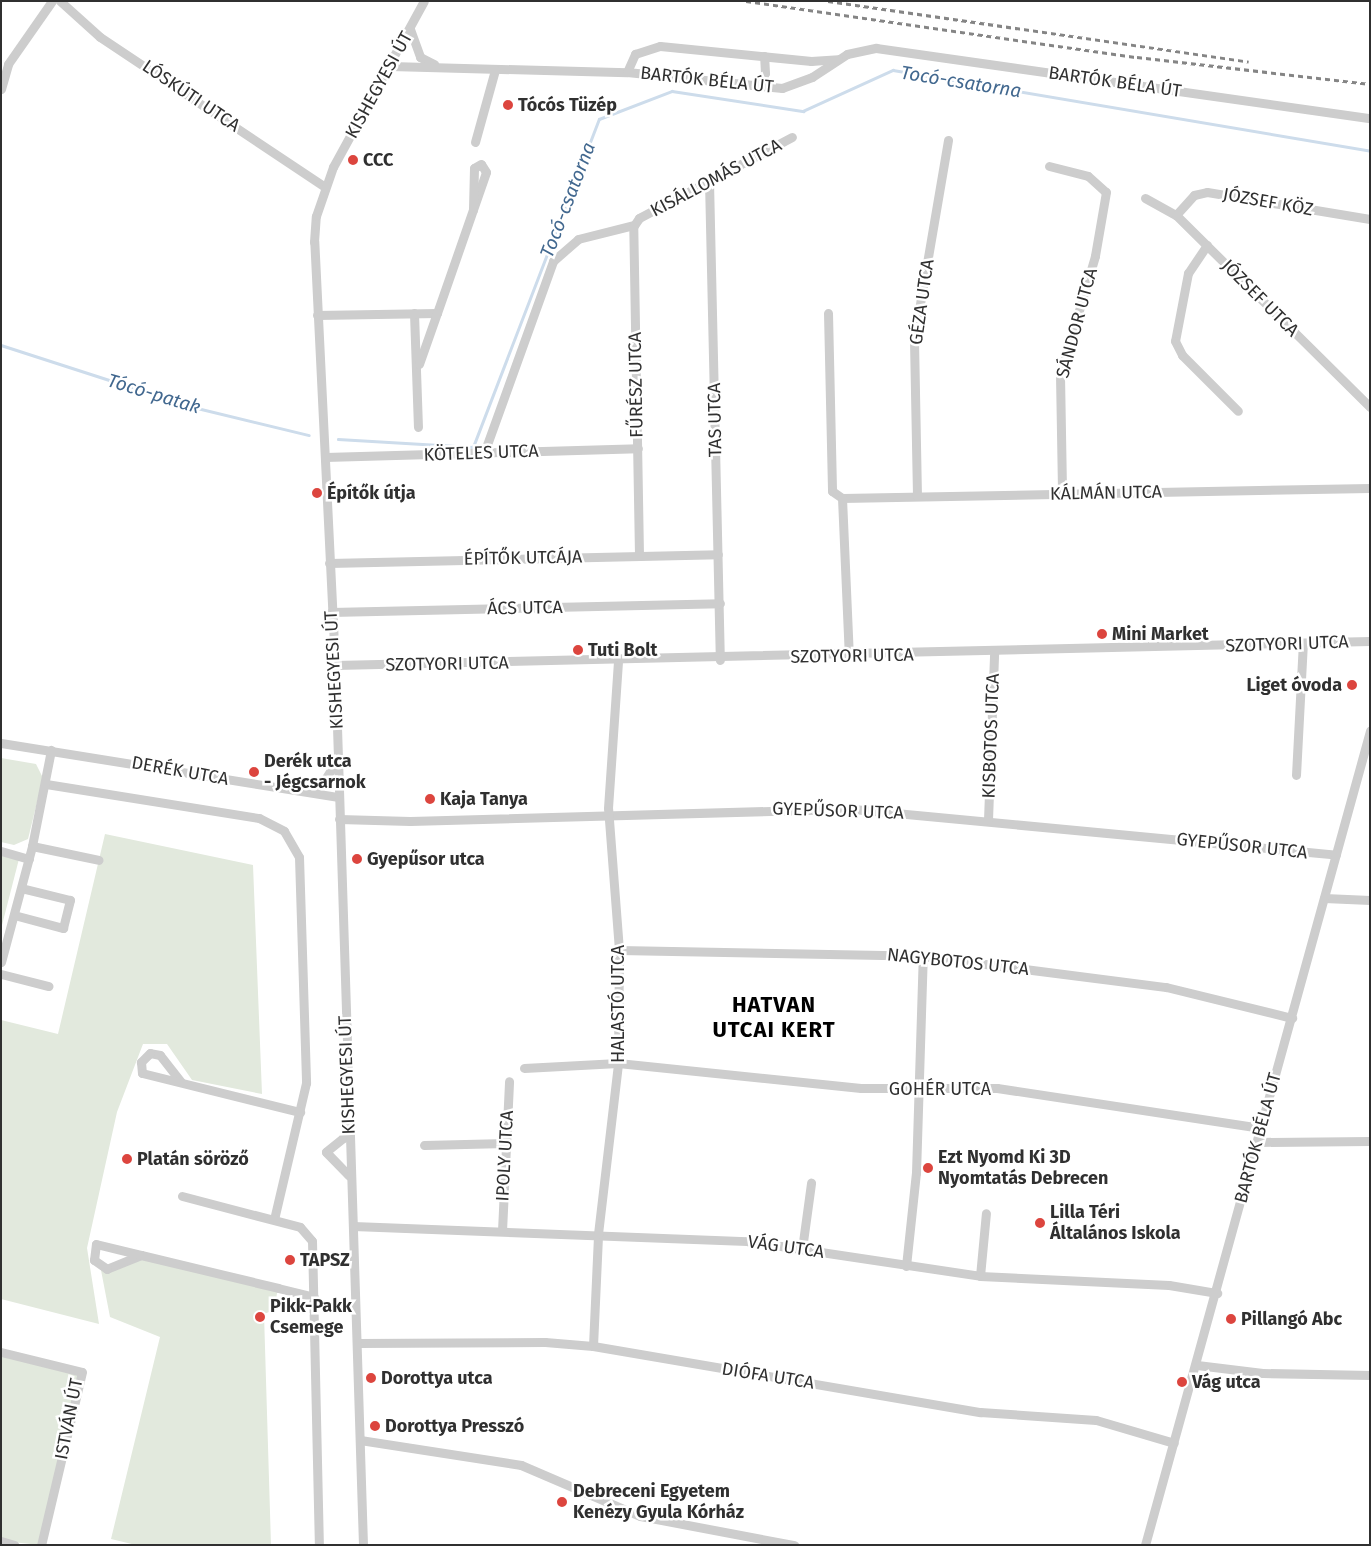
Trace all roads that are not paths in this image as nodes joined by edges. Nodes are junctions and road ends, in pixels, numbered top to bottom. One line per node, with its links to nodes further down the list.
1 (52, 1): 7 (street)
2 (60, 1): 20 (street, LÓSKÚTI UTCA)
3 (424, 1): 4 (street, KISHEGYESI ÚT)
4 (410, 29): 8 (street, KISHEGYESI ÚT); 9 (street)
5 (764, 56): 6 (street); 11 (street); 12 (street)
6 (838, 59): 12 (street, BARTÓK BÉLA ÚT); 14 (street, BARTÓK BÉLA ÚT)
7 (5, 63): 13 (street)
8 (390, 66): 9 (street, BARTÓK BÉLA ÚT); 20 (street, KISHEGYESI ÚT)
9 (436, 66): 10 (street, BARTÓK BÉLA ÚT)
10 (495, 70): 11 (street, BARTÓK BÉLA ÚT); 17 (street)
11 (627, 72): 12 (street, BARTÓK BÉLA ÚT)
12 (759, 87)
13 (1, 89)
14 (1370, 118)
15 (792, 137): 19 (street, KISÁLLOMÁS UTCA)
16 (948, 140): 42 (street, GÉZA UTCA)
17 (475, 142)
18 (1049, 166): 41 (street, SÁNDOR UTCA)
19 (709, 180): 25 (street, KISÁLLOMÁS UTCA); 44 (street, TAS UTCA)
20 (325, 187): 30 (street, KISHEGYESI ÚT)
21 (1145, 198): 23 (street, JÓZSEF UTCA)
22 (473, 210): 28 (street)
23 (1176, 215): 24 (street, JÓZSEF KÖZ); 26 (street, JÓZSEF UTCA)
24 (1370, 219)
25 (636, 221): 37 (street, FŰRÉSZ UTCA); 38 (street, KISÁLLOMÁS UTCA)
26 (1207, 245): 34 (street, JÓZSEF UTCA); 35 (street)
27 (414, 313): 28 (street); 30 (street); 31 (street)
28 (437, 313): 32 (street)
29 (828, 313): 43 (street)
30 (316, 315): 39 (street, KISHEGYESI ÚT)
31 (416, 336): 32 (street); 33 (street)
32 (428, 339): 33 (street)
33 (418, 369): 36 (street)
34 (1370, 407)
35 (1238, 411)
36 (418, 427)
37 (638, 448): 38 (street, KÖTELES UTCA); 45 (street, FŰRÉSZ UTCA)
38 (484, 453): 39 (street, KÖTELES UTCA)
39 (325, 457): 46 (street, KISHEGYESI ÚT)
40 (1370, 488): 41 (street, KÁLMÁN UTCA)
41 (1062, 494): 42 (street, KÁLMÁN UTCA)
42 (917, 496): 43 (street, KÁLMÁN UTCA)
43 (842, 498): 52 (street)
44 (718, 554): 45 (street, ÉPÍTŐK UTCÁJA); 47 (street, TAS UTCA)
45 (639, 555): 46 (street, ÉPÍTŐK UTCÁJA)
46 (329, 562): 48 (street, KISHEGYESI ÚT)
47 (720, 603): 48 (street, ÁCS UTCA); 53 (street, TAS UTCA)
48 (332, 612): 55 (street, KISHEGYESI ÚT)
49 (1370, 642): 50 (street, SZOTYORI UTCA)
50 (1303, 643): 51 (street, SZOTYORI UTCA); 60 (street)
51 (994, 653): 52 (street, SZOTYORI UTCA); 66 (street, KISBOTOS UTCA)
52 (849, 656): 53 (street, SZOTYORI UTCA)
53 (720, 660): 54 (street, SZOTYORI UTCA)
54 (618, 662): 55 (street, SZOTYORI UTCA); 64 (street, HALASTÓ UTCA)
55 (335, 665): 59 (street, KISHEGYESI ÚT)
56 (1370, 732): 69 (street, BARTÓK BÉLA ÚT)
57 (1, 743): 58 (street, DERÉK UTCA)
58 (51, 750): 61 (street); 62 (street, DERÉK UTCA)
59 (338, 759): 62 (street); 63 (street, KISHEGYESI ÚT)
60 (1296, 775)
61 (46, 784): 67 (street); 87 (street, DERÉK UTCA)
62 (302, 792): 63 (street, DERÉK UTCA)
63 (339, 797): 65 (street, KISHEGYESI ÚT)
64 (610, 816): 65 (street, GYEPŰSOR UTCA); 66 (street, GYEPŰSOR UTCA); 76 (street, HALASTÓ UTCA)
65 (340, 819): 88 (street, KISHEGYESI ÚT)
66 (988, 820): 69 (street, GYEPŰSOR UTCA)
67 (32, 846): 70 (street); 71 (street)
68 (1, 851): 70 (street)
69 (1336, 855): 73 (street, BARTÓK BÉLA ÚT)
70 (29, 859): 72 (street)
71 (99, 860)
72 (21, 888): 75 (street); 75 (street)
73 (1324, 898): 74 (street); 81 (street, BARTÓK BÉLA ÚT)
74 (1370, 900)
75 (14, 915): 78 (street)
76 (619, 950): 77 (street, NAGYBOTOS UTCA); 82 (street, HALASTÓ UTCA)
77 (923, 956): 81 (street, NAGYBOTOS UTCA); 86 (street)
78 (1, 962)
79 (1, 974): 80 (street)
80 (48, 986)
81 (1292, 1018): 89 (street, BARTÓK BÉLA ÚT)
82 (618, 1063): 83 (street, GOHÉR UTCA); 86 (street, GOHÉR UTCA); 101 (street, HALASTÓ UTCA)
83 (524, 1068)
84 (508, 1081): 91 (street, IPOLY UTCA)
85 (181, 1082): 87 (street)
86 (920, 1090): 89 (street, GOHÉR UTCA); 104 (street)
87 (300, 1112): 98 (street)
88 (348, 1125): 94 (street, KISHEGYESI ÚT); 94 (street)
89 (1261, 1128): 92 (street, BARTÓK BÉLA ÚT)
90 (1370, 1141): 92 (street)
91 (506, 1142): 93 (street); 100 (street, IPOLY UTCA)
92 (1257, 1142): 106 (street, BARTÓK BÉLA ÚT)
93 (424, 1145)
94 (350, 1179): 99 (street, KISHEGYESI ÚT)
95 (811, 1183): 102 (street)
96 (182, 1196): 98 (street)
97 (986, 1213): 105 (street)
98 (274, 1219): 107 (street)
99 (353, 1226): 100 (street, VÁG UTCA); 108 (street, KISHEGYESI ÚT)
100 (502, 1231): 101 (street, VÁG UTCA)
101 (598, 1234): 102 (street, VÁG UTCA); 109 (street, HALASTÓ UTCA)
102 (802, 1249): 104 (street, VÁG UTCA)
103 (141, 1255): 103 (street); 107 (street)
104 (906, 1266): 105 (street, VÁG UTCA)
105 (980, 1276): 106 (street, VÁG UTCA)
106 (1217, 1293): 111 (street, BARTÓK BÉLA ÚT)
107 (314, 1297): 118 (street)
108 (358, 1343): 109 (street, DIÓFA UTCA); 113 (street, KISHEGYESI ÚT)
109 (594, 1346): 114 (street, DIÓFA UTCA)
110 (1, 1352): 117 (street, ISTVÁN ÚT)
111 (1197, 1365): 112 (street); 114 (street, BARTÓK BÉLA ÚT)
112 (1370, 1375)
113 (360, 1440): 119 (street, KISHEGYESI ÚT); 120 (street)
114 (1174, 1443): 121 (street, BARTÓK BÉLA ÚT)
115 (1, 1541): 116 (street)
116 (14, 1545)
117 (41, 1545)
118 (319, 1545)
119 (363, 1545)
120 (794, 1545)
121 (1146, 1545)

